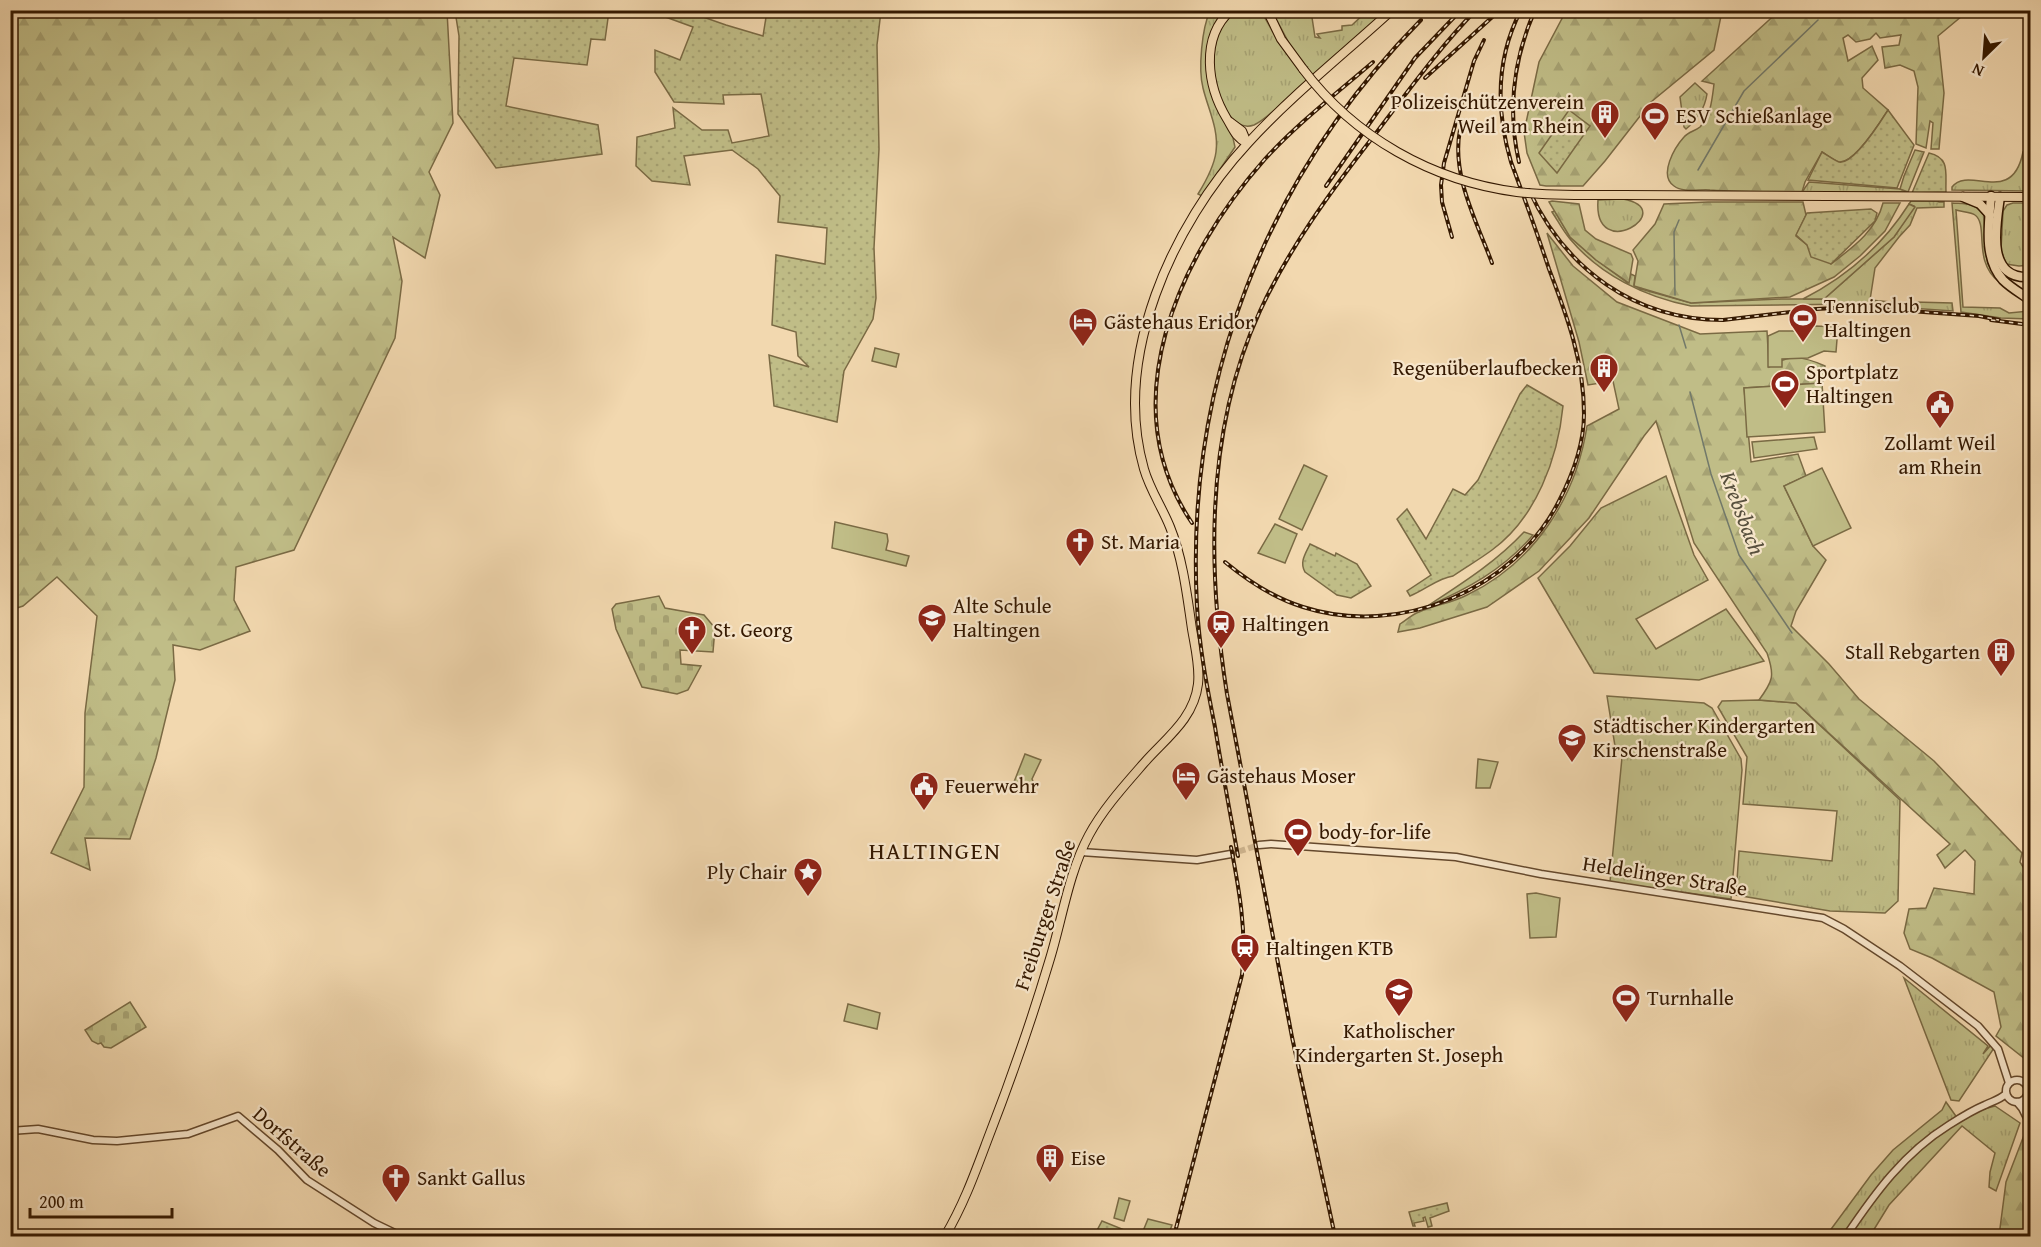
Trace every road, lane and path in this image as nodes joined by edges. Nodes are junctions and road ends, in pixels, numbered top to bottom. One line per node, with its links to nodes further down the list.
1 (1231, 10): 5 (main road)
2 (1267, 10): 9 (main road, bridge)
3 (1392, 10): 4 (main road, Freiburger Straße)
4 (1265, 124): 5 (main road); 6 (main road, Freiburger Straße)
5 (1236, 130): 6 (main road); 7 (main road)
6 (1247, 143): 7 (main road, Freiburger Straße)
7 (1236, 156): 15 (main road, Freiburger Straße)
8 (1995, 196): 9 (main road); 10 (main road); 11 (highway); 12 (highway)
9 (1961, 197): 11 (highway)
10 (2031, 197)
11 (1990, 215): 13 (highway)
12 (2031, 277)
13 (2031, 300)
14 (1259, 845): 17 (street, Heldelinger Straße)
15 (1081, 852): 16 (street); 24 (main road, Freiburger Straße)
16 (1230, 854)
17 (2011, 1082): 18 (street); 19 (street)
18 (2029, 1088): 20 (street)
19 (2007, 1097): 20 (street); 25 (street)
20 (2021, 1104): 21 (street)
21 (2031, 1124)
22 (10, 1131): 23 (street, Dorfstraße)
23 (401, 1236)
24 (945, 1236)
25 (1846, 1236)

